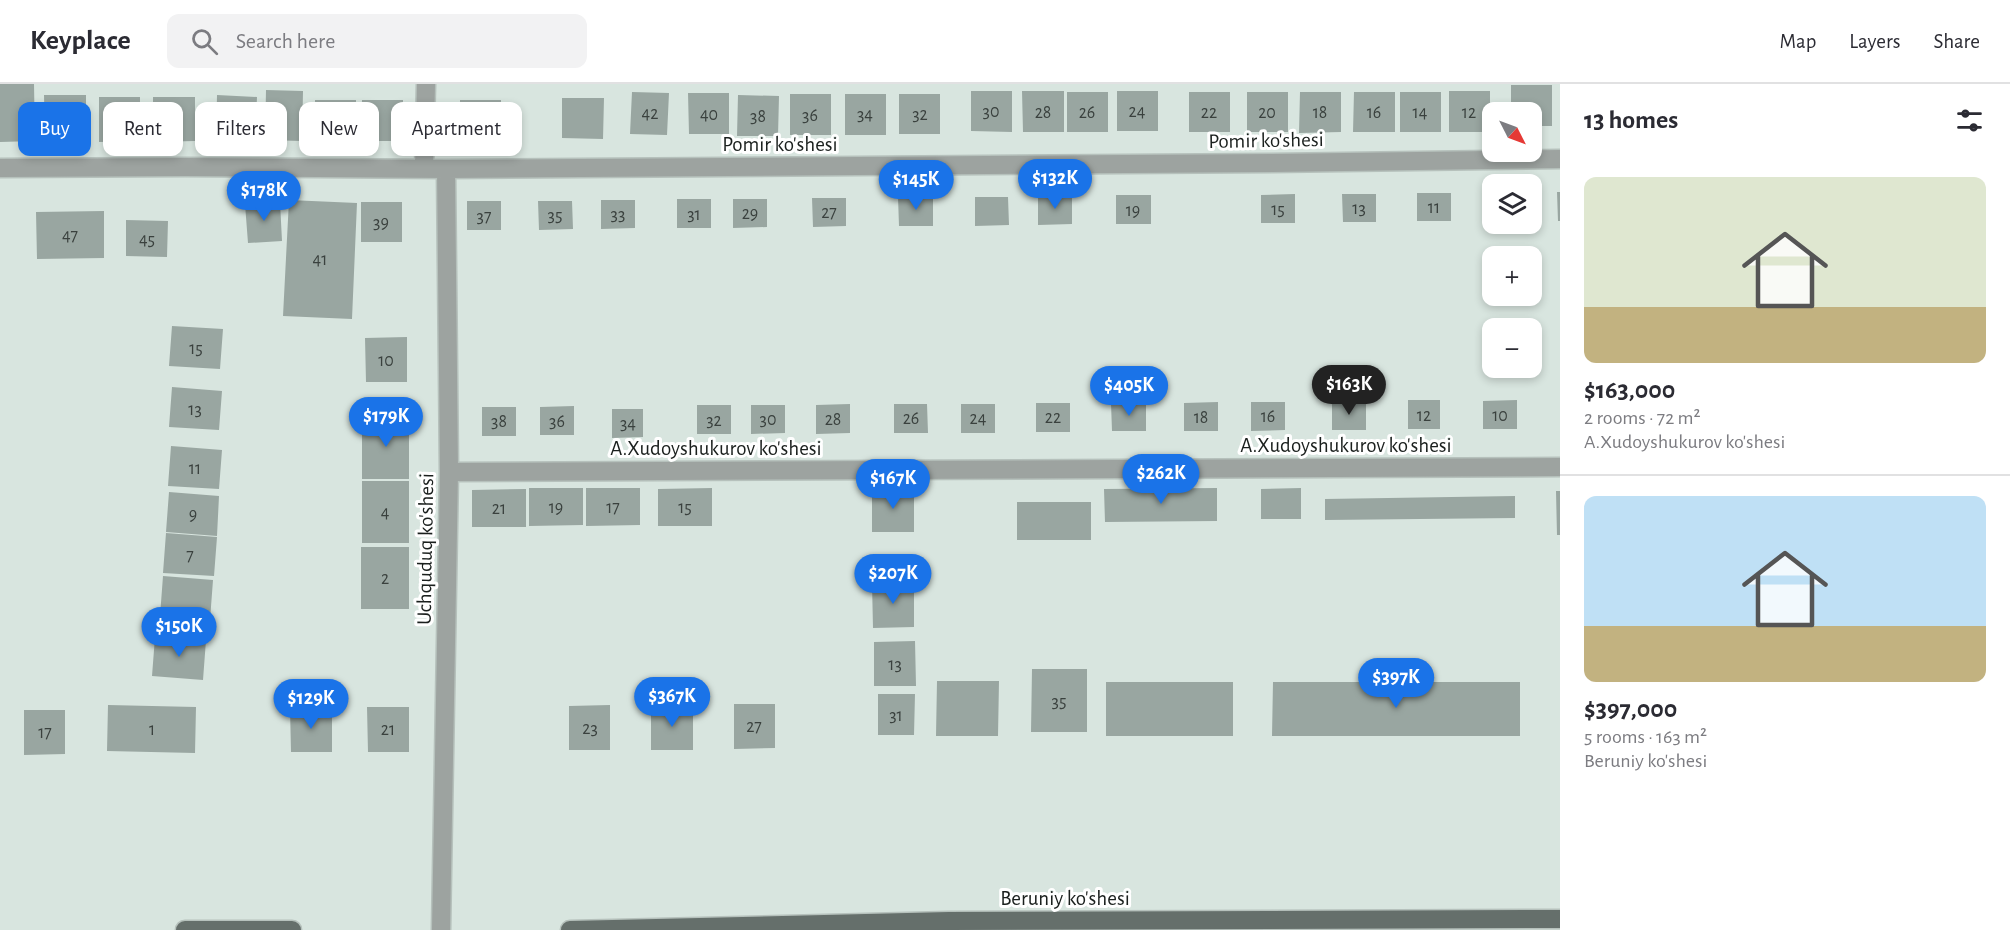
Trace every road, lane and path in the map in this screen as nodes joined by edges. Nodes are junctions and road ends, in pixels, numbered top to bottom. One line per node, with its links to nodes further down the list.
1 (426, 84): 4 (street)
2 (1560, 159): 5 (street, Pomir ko'shesi)
3 (0, 168): 4 (street, Pomir ko'shesi)
4 (424, 169): 5 (street, Pomir ko'shesi)
5 (446, 169): 7 (street, Uchquduq ko'shesi)
6 (1560, 467): 7 (street, A.Xudoyshukurov ko'shesi)
7 (448, 472): 11 (street, Uchquduq ko'shesi)
8 (1560, 919): 12 (main road, Beruniy ko'shesi)
9 (185, 930): 10 (main road)
10 (292, 930)
11 (441, 930)
12 (570, 930)

